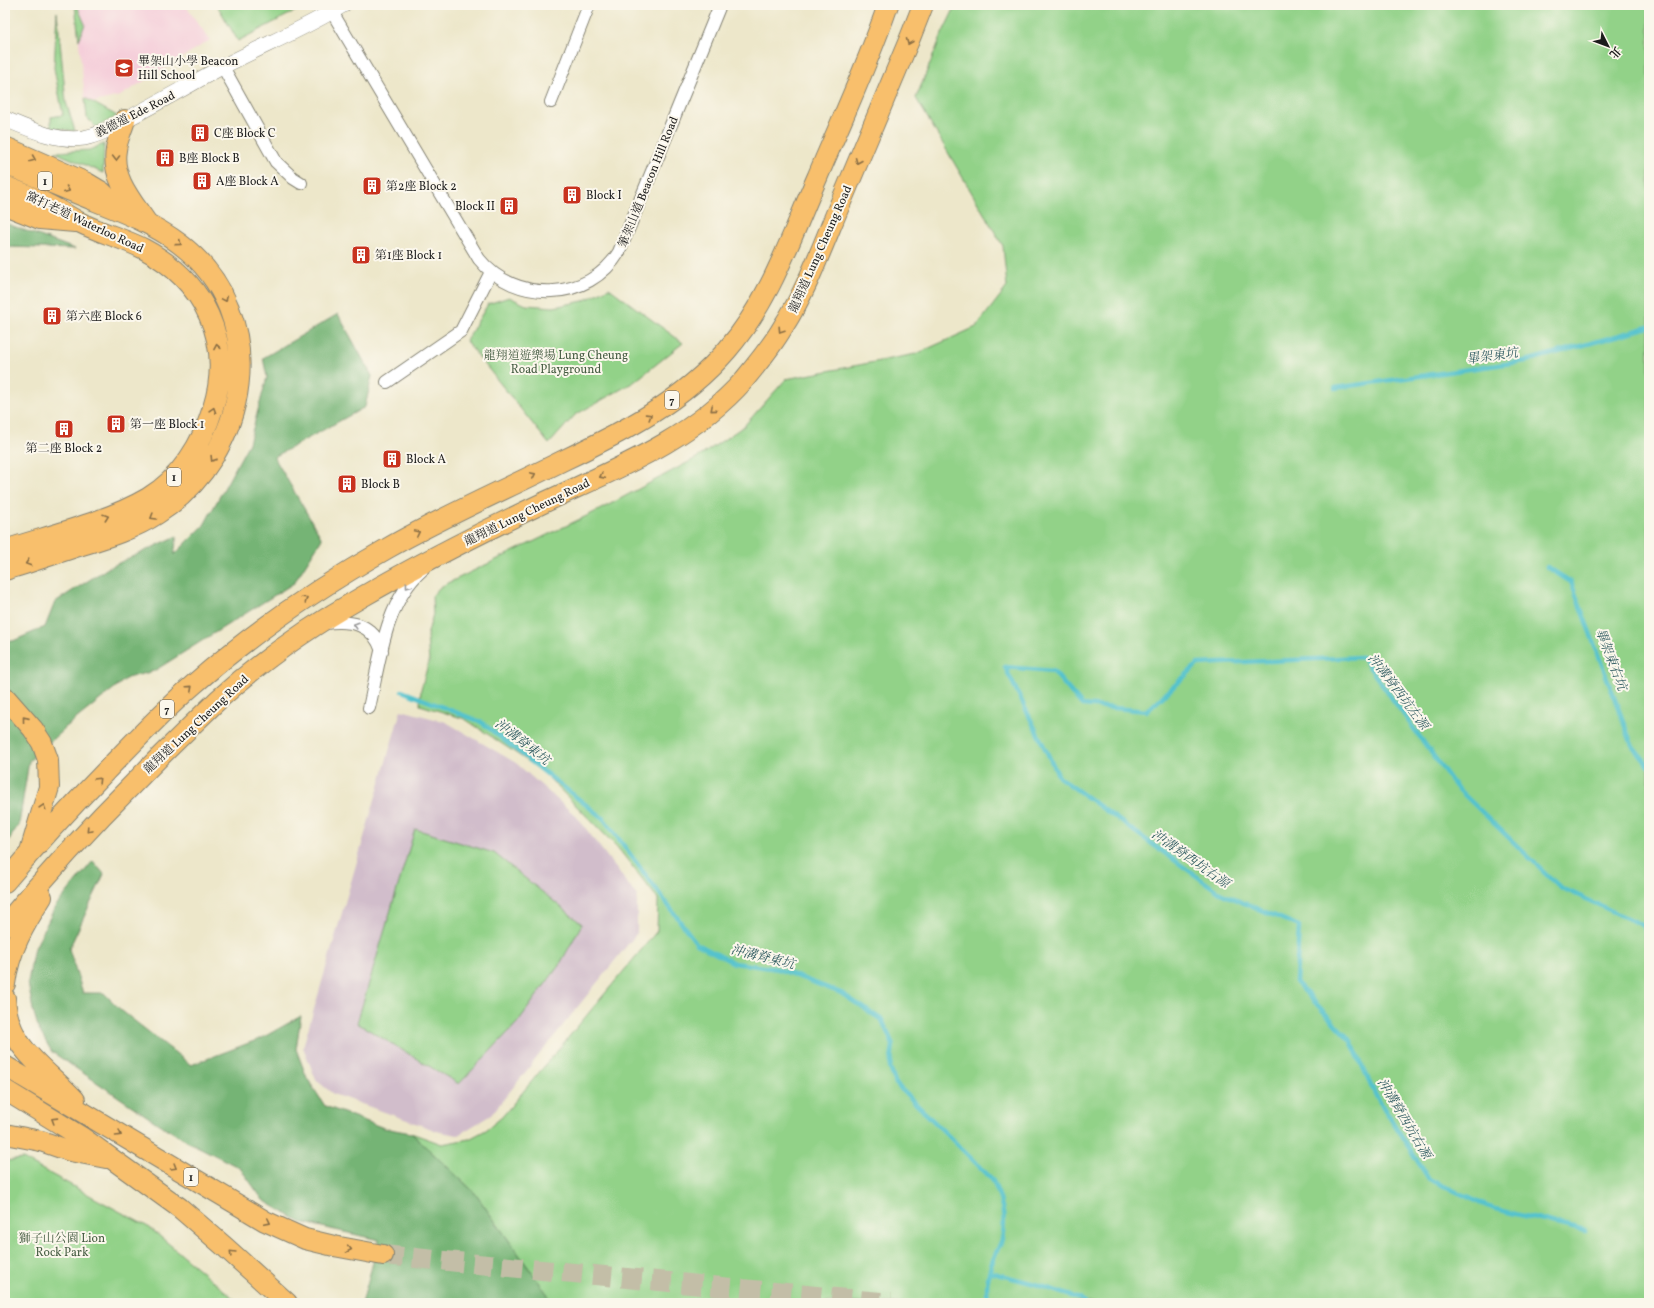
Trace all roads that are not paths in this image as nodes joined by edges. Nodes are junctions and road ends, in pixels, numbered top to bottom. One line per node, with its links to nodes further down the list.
1 (589, 5): 7 (street)
2 (720, 5): 18 (street, 筆架山道 Beacon Hill Road)
3 (888, 5): 27 (highway, 7, one-way to 3)
4 (922, 5): 21 (highway, 龍翔道 Lung Cheung Road / 7, one-way to 21)
5 (338, 8): 6 (street, 義德道 Ede Road); 18 (street, 筆架山道 Beacon Hill Road)
6 (223, 67): 9 (street, 義德道 Ede Road); 12 (street)
7 (551, 102)
8 (5, 119): 9 (street, 義德道 Ede Road)
9 (125, 120): 17 (highway, one-way to 17)
10 (5, 147): 15 (highway, one-way to 15)
11 (5, 164): 15 (highway, 窩打老道 Waterloo Road / 1, one-way to 15)
12 (302, 183)
13 (5, 186): 16 (highway, 窩打老道 Waterloo Road / 1)
14 (5, 205): 16 (highway)
15 (123, 213): 17 (highway, 窩打老道 Waterloo Road / 1)
16 (79, 222): 20 (highway, 窩打老道 Waterloo Road / 1, one-way to 16)
17 (149, 224): 22 (highway, 窩打老道 Waterloo Road / 1, one-way to 22)
18 (491, 272): 19 (street)
19 (387, 382)
20 (5, 550)
21 (435, 558): 23 (highway, 龍翔道 Lung Cheung Road / 7); 24 (street, one-way to 24)
22 (5, 570)
23 (317, 624): 24 (street, one-way to 23); 28 (highway, 龍翔道 Lung Cheung Road / 7, one-way to 28)
24 (382, 651): 26 (street)
25 (5, 697): 27 (highway, one-way to 25)
26 (369, 708)
27 (29, 853): 29 (highway, 7)
28 (54, 867): 30 (highway, 龍翔道 Lung Cheung Road / 7); 31 (highway)
29 (5, 882)
30 (5, 925)
31 (5, 984)
32 (5, 998): 35 (highway)
33 (13, 1071): 35 (highway, 1)
34 (7, 1091): 37 (highway, one-way to 34)
35 (90, 1117): 38 (highway, 1, one-way to 38)
36 (5, 1134): 37 (highway)
37 (110, 1158): 39 (highway, one-way to 37)
38 (383, 1254)
39 (287, 1303)

